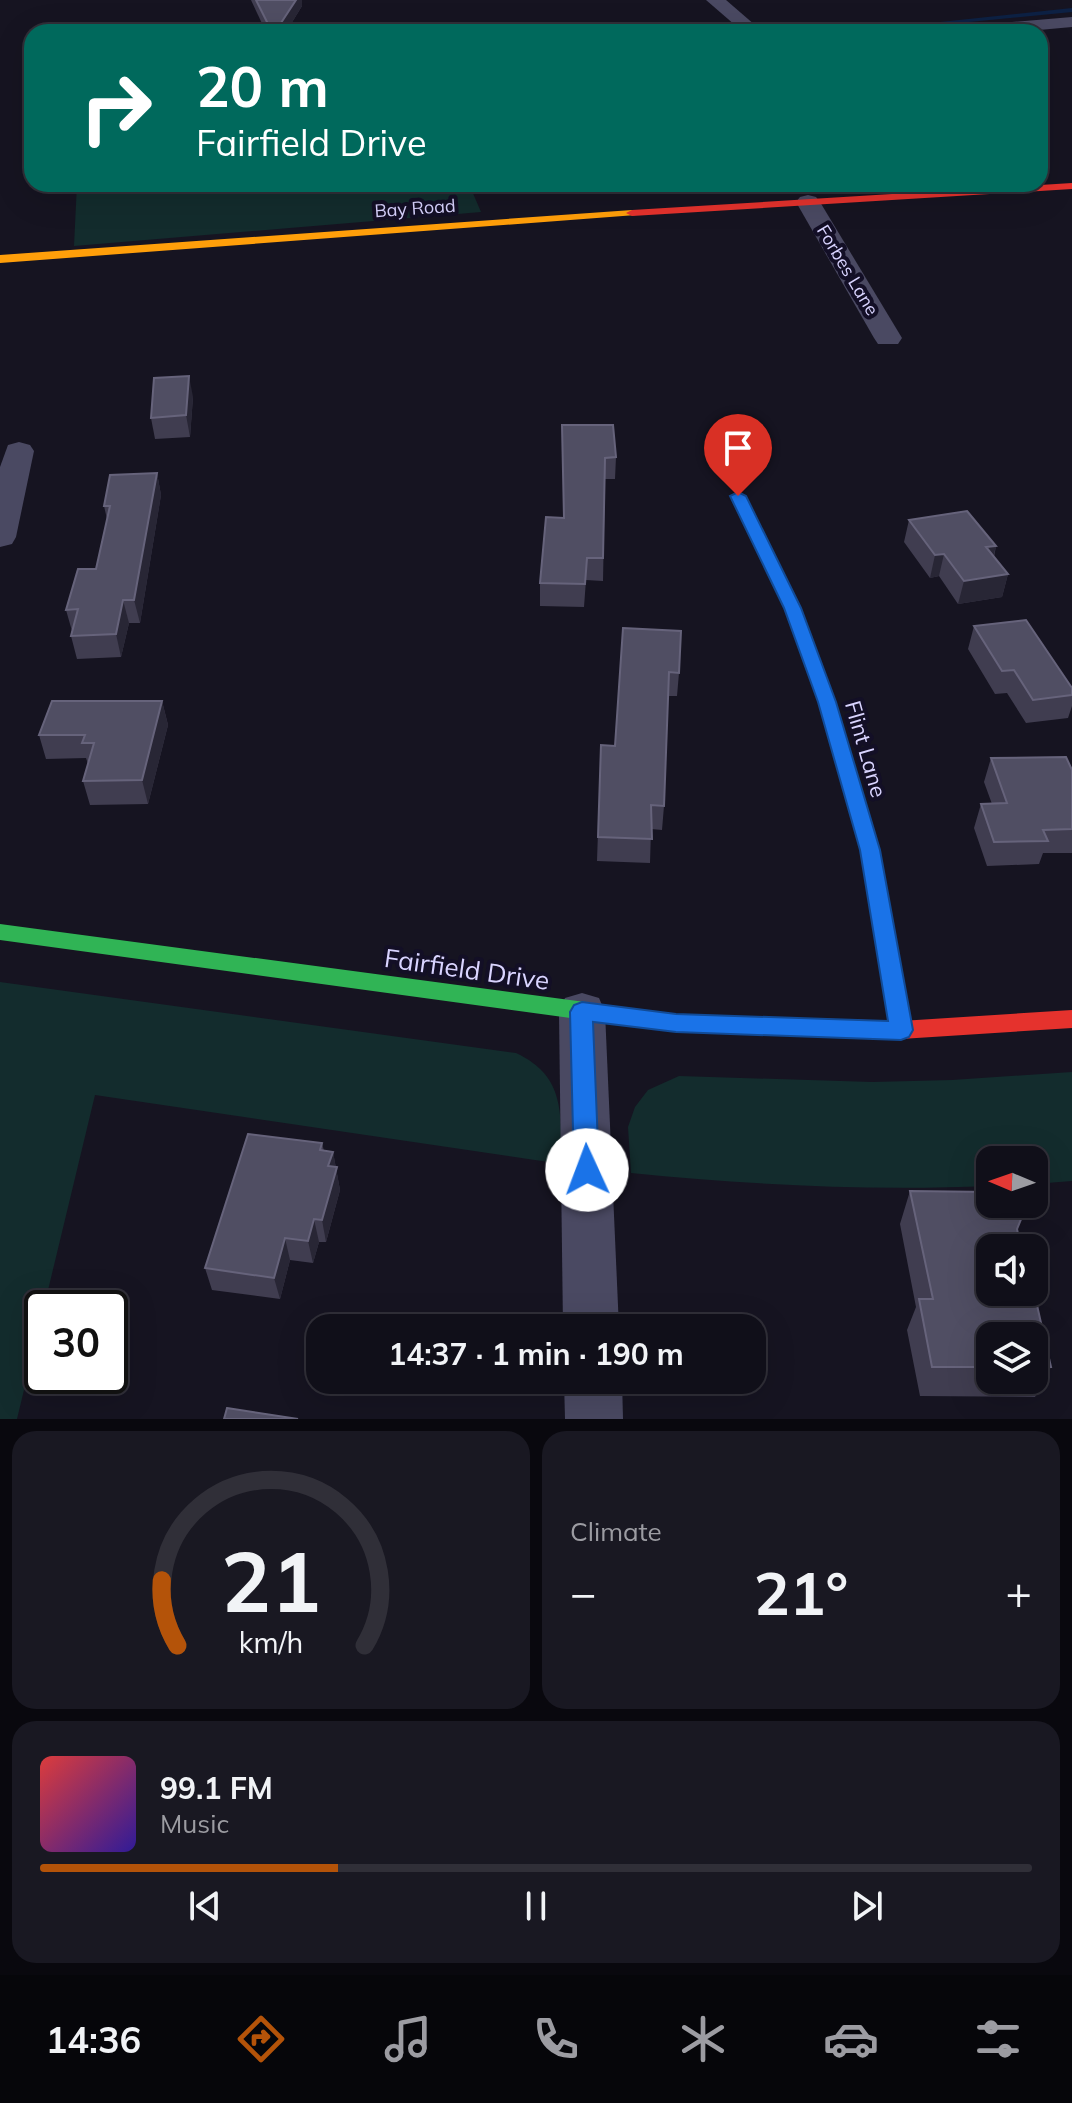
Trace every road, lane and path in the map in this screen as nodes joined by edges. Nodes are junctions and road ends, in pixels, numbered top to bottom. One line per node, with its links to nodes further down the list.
1 (715, 0): 3 (street)
2 (1072, 22): 4 (street)
3 (744, 24)
4 (1048, 24)
5 (1072, 186): 6 (main road, Bay Road)
6 (1048, 187)
7 (924, 192): 8 (main road, Bay Road)
8 (808, 202): 9 (main road, Bay Road); 10 (street, Forbes Lane)
9 (0, 259)
10 (888, 338)
11 (19, 451): 13 (street)
12 (738, 496): 17 (main road, Flint Lane)
13 (0, 537)
14 (0, 932): 15 (main road, Fairfield Drive)
15 (582, 1012): 17 (main road, Fairfield Drive); 18 (street)
16 (1072, 1019): 17 (main road, Fairfield Drive)
17 (901, 1030)
18 (591, 1314)
19 (593, 1394): 20 (street)
20 (594, 1419)

